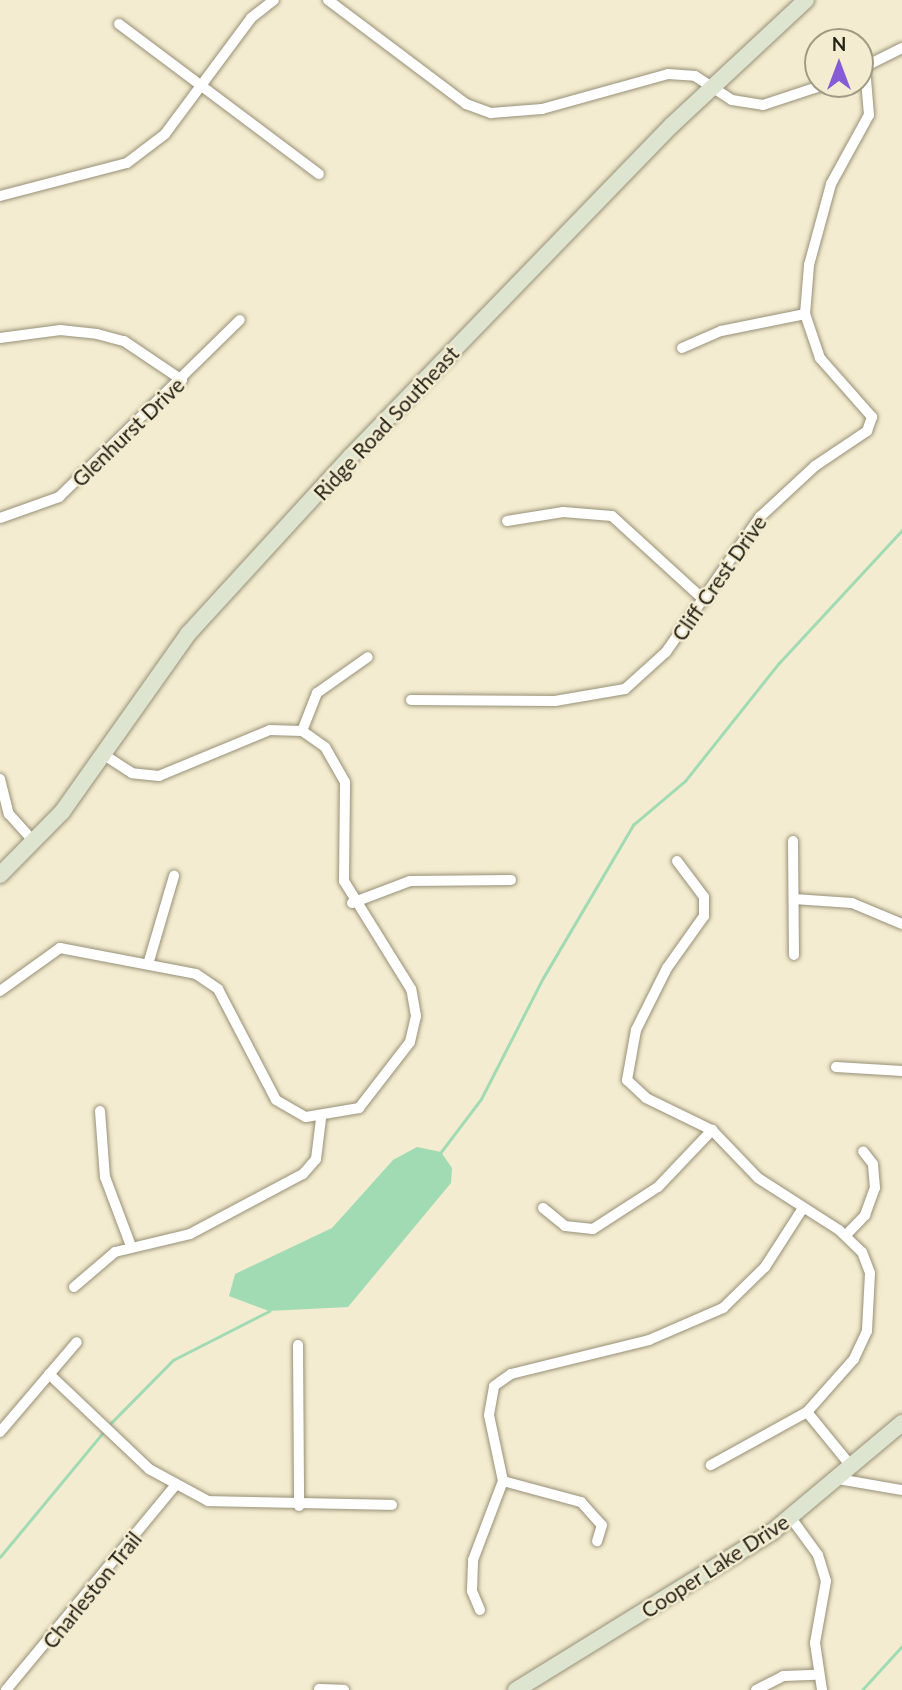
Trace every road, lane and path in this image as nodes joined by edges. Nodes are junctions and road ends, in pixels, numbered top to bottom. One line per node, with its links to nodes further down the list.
1 (274, 0): 8 (street)
2 (328, 0): 7 (street)
3 (806, 0): 7 (street, Ridge Road Southeast)
4 (119, 24): 8 (street)
5 (902, 48): 6 (street, Cliff Crest Drive)
6 (874, 62)
7 (712, 86): 9 (street); 24 (street, Ridge Road Southeast)
8 (202, 89): 11 (street); 12 (street)
9 (804, 92)
10 (866, 98): 13 (street, Cliff Crest Drive)
11 (319, 174)
12 (0, 196)
13 (805, 314): 16 (street); 20 (street, Cliff Crest Drive)
14 (240, 320): 17 (street, Glenhurst Drive)
15 (0, 338): 17 (street)
16 (682, 348)
17 (182, 380): 18 (street, Glenhurst Drive)
18 (0, 518)
19 (507, 521): 20 (street)
20 (704, 600): 22 (street, Cliff Crest Drive)
21 (368, 657): 23 (street)
22 (411, 700)
23 (302, 732): 24 (street); 33 (street)
24 (103, 754): 27 (street, Ridge Road Southeast)
25 (0, 779): 27 (street)
26 (793, 841): 32 (street)
27 (35, 844): 29 (street, Ridge Road Southeast)
28 (677, 861): 42 (street)
29 (0, 876)
30 (174, 876): 36 (street)
31 (511, 880): 33 (street)
32 (794, 899): 34 (street); 35 (street)
33 (352, 903): 41 (street)
34 (902, 924)
35 (794, 956)
36 (149, 961): 37 (street); 41 (street)
37 (0, 991)
38 (836, 1066): 39 (street)
39 (902, 1071)
40 (100, 1111): 47 (street)
41 (321, 1119): 47 (street)
42 (712, 1130): 44 (street); 45 (street)
43 (863, 1151): 46 (street)
44 (543, 1208)
45 (803, 1208): 46 (street); 58 (street)
46 (846, 1235): 52 (street)
47 (131, 1245): 48 (street)
48 (74, 1287)
49 (76, 1342): 51 (street)
50 (298, 1345): 61 (street)
51 (49, 1374): 54 (street); 59 (street)
52 (807, 1412): 55 (street); 56 (street)
53 (902, 1423): 56 (street, Cooper Lake Drive)
54 (0, 1432)
55 (711, 1465)
56 (851, 1466): 57 (street, Cooper Lake Drive)
57 (838, 1479): 60 (street); 63 (street, Cooper Lake Drive)
58 (503, 1481): 64 (street); 65 (street)
59 (175, 1486): 61 (street); 68 (street, Charleston Trail)
60 (902, 1490)
61 (299, 1506): 62 (street)
62 (392, 1506)
63 (791, 1518): 66 (street); 70 (street, Cooper Lake Drive)
64 (597, 1541)
65 (480, 1610)
66 (816, 1675): 71 (street); 72 (street)
67 (319, 1689): 69 (street)
68 (6, 1690)
69 (344, 1690)
70 (516, 1690)
71 (756, 1690)
72 (822, 1690)

